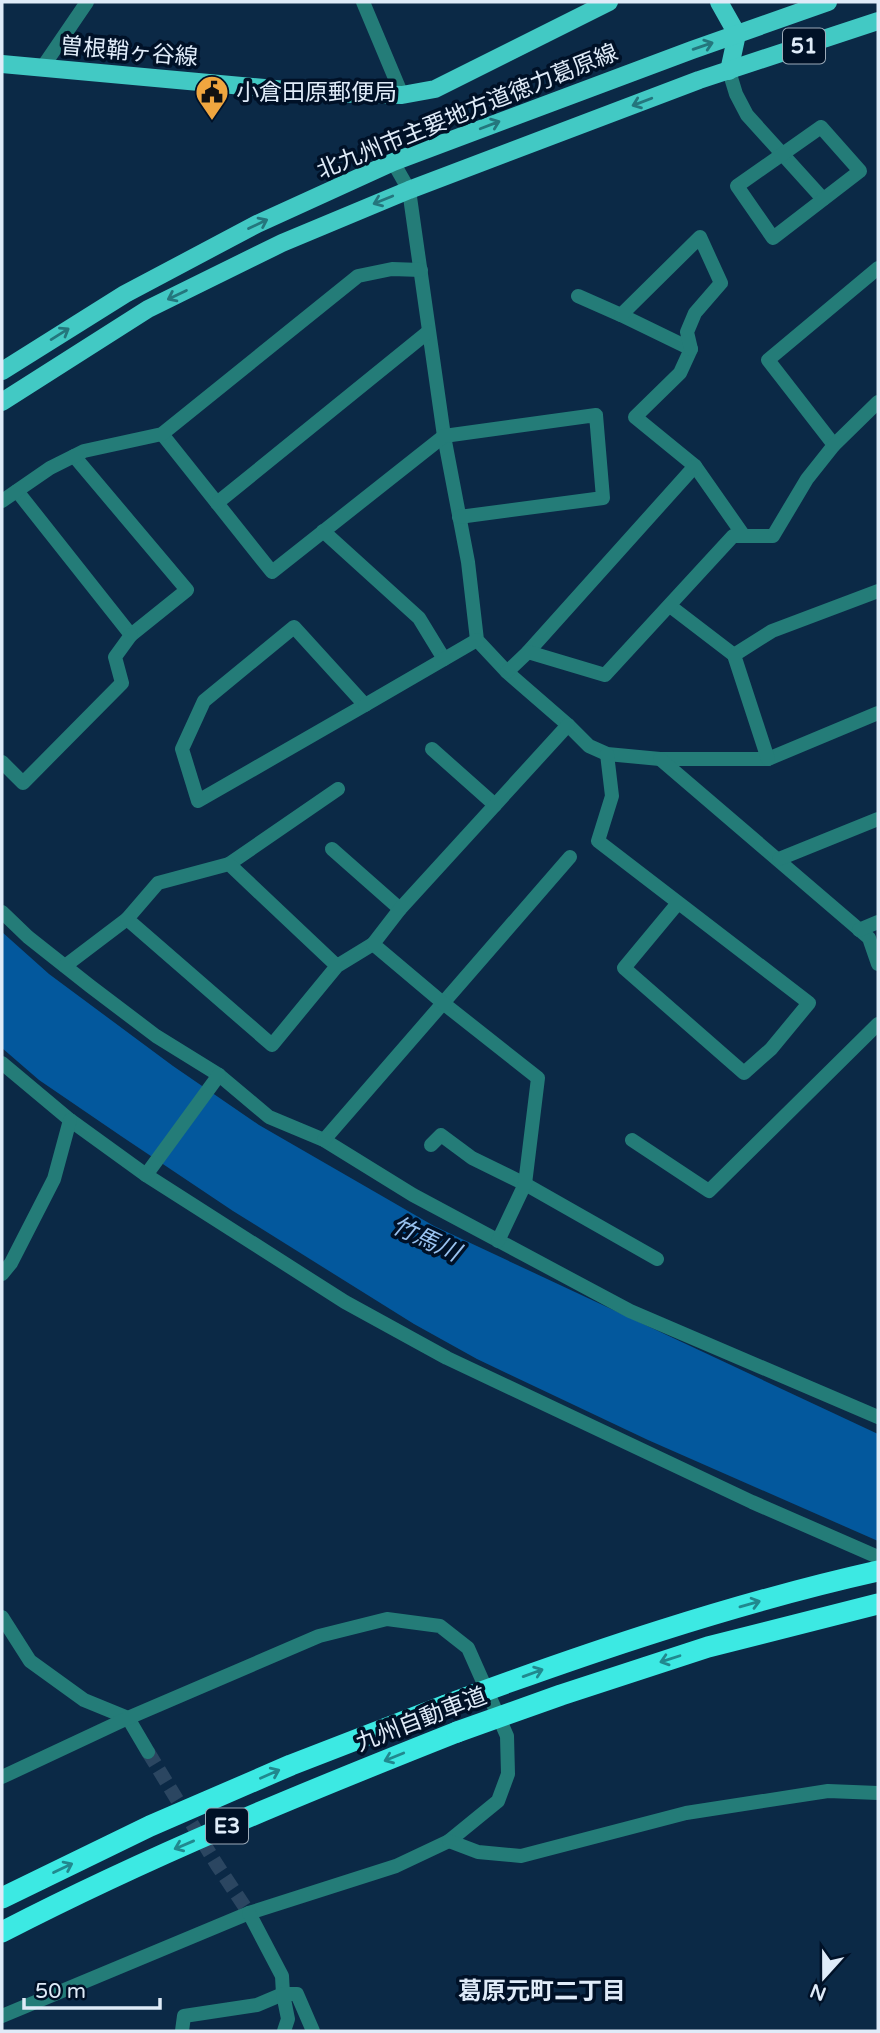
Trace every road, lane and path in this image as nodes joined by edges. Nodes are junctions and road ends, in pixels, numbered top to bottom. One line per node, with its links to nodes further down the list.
1 (87, 2): 9 (street)
2 (363, 2): 11 (street)
3 (609, 2): 11 (main road, 曽根鞘ヶ谷線)
4 (719, 2): 7 (main road)
5 (828, 2): 7 (main road, 51)
6 (878, 21): 10 (main road, 51)
7 (737, 34): 10 (main road); 13 (main road, 北九州市主要地方道徳力葛原線, one-way to 7)
8 (2, 64): 9 (main road, 曽根鞘ヶ谷線)
9 (41, 68): 11 (main road, 曽根鞘ヶ谷線)
10 (729, 71): 12 (street); 14 (main road, one-way to 14)
11 (402, 95)
12 (784, 154): 15 (street); 15 (street); 15 (street)
13 (393, 162): 14 (street); 22 (main road, 北九州市主要地方道徳力葛原線, one-way to 13)
14 (409, 190): 17 (street); 23 (main road, one-way to 23)
15 (824, 199)
16 (878, 268): 27 (street)
17 (421, 270): 20 (street); 25 (street)
18 (579, 296): 19 (street)
19 (621, 315): 21 (street); 21 (street)
20 (428, 332): 26 (street); 32 (street)
21 (691, 349): 29 (street)
22 (2, 370)
23 (2, 402)
24 (878, 402): 27 (street)
25 (162, 433): 28 (street); 32 (street)
26 (444, 436): 33 (street); 33 (street); 34 (street)
27 (834, 445): 35 (street)
28 (74, 456): 30 (street); 38 (street)
29 (695, 466): 35 (street); 40 (street)
30 (17, 491): 31 (street); 38 (street)
31 (2, 501)
32 (218, 503): 34 (street)
33 (459, 517): 39 (street)
34 (323, 531): 42 (street)
35 (744, 536): 37 (street)
36 (878, 591): 41 (street)
37 (670, 606): 40 (street); 41 (street)
38 (131, 635): 51 (street)
39 (477, 640): 42 (street); 43 (street)
40 (528, 652): 43 (street)
41 (734, 655): 50 (street)
42 (444, 659): 44 (street)
43 (507, 672): 46 (street)
44 (365, 705): 44 (street)
45 (878, 713): 50 (street)
46 (568, 725): 48 (street); 53 (street)
47 (432, 749): 53 (street)
48 (607, 754): 49 (street); 59 (street)
49 (660, 759): 50 (street); 57 (street)
50 (768, 759)
51 (2, 762)
52 (338, 789): 58 (street)
53 (495, 805): 60 (street)
54 (878, 820): 57 (street)
55 (332, 849): 60 (street)
56 (570, 857): 69 (street)
57 (779, 859): 64 (street)
58 (229, 864): 62 (street); 68 (street)
59 (678, 903): 59 (street)
60 (400, 909): 65 (street)
61 (2, 912): 67 (street)
62 (127, 919): 67 (street); 68 (street)
63 (878, 922): 64 (street)
64 (859, 930): 66 (street)
65 (373, 944): 68 (street); 69 (street)
66 (878, 964)
67 (65, 966): 72 (street)
68 (337, 966)
69 (443, 1003): 74 (street); 78 (street)
70 (878, 1024): 75 (street)
71 (2, 1063): 73 (street)
72 (219, 1075): 74 (street); 77 (street)
73 (70, 1120): 77 (street); 81 (street)
74 (324, 1140): 79 (street)
75 (632, 1140)
76 (431, 1145): 78 (street)
77 (146, 1175): 83 (street)
78 (525, 1184): 79 (street); 80 (street)
79 (498, 1241): 82 (street)
80 (657, 1259)
81 (2, 1274)
82 (878, 1417)
83 (878, 1558)
84 (878, 1571): 92 (highway, 九州自動車道 / E3, one-way to 84, bridge)
85 (878, 1604): 94 (highway, 九州自動車道 / E3, one-way to 94, bridge)
86 (2, 1617): 87 (street)
87 (128, 1718): 88 (street); 89 (street); 91 (street)
88 (148, 1752)
89 (2, 1777)
90 (878, 1793): 91 (street)
91 (449, 1841): 93 (street)
92 (2, 1898)
93 (249, 1913): 95 (street); 96 (street)
94 (2, 1932)
95 (283, 1994): 97 (street); 98 (street); 99 (street)
96 (2, 2016)
97 (182, 2031)
98 (284, 2031)
99 (313, 2031)

